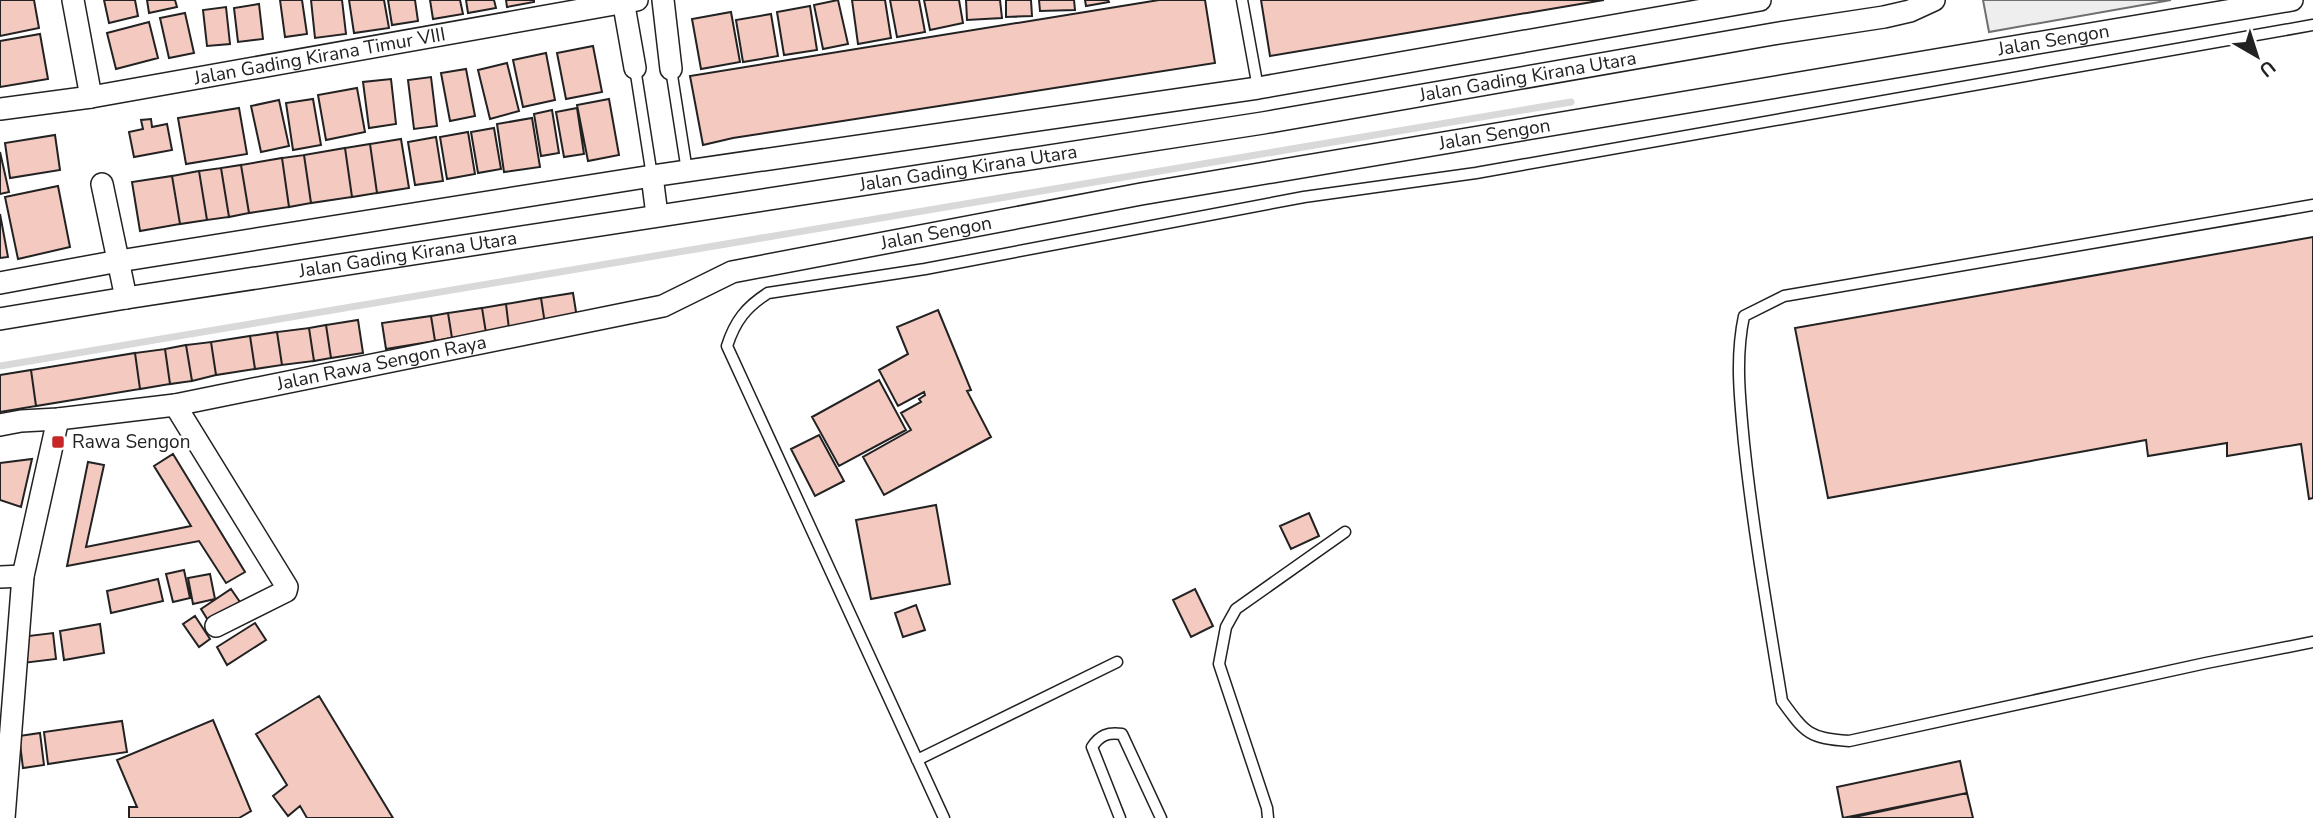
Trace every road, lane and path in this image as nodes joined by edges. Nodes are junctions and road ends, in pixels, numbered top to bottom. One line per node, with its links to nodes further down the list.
1 (73, 0): 14 (street)
2 (663, 0): 12 (street)
3 (1242, 0): 13 (lane)
4 (1760, 0): 13 (street, Jalan Gading Kirana Utara)
5 (1767, 0): 10 (street)
6 (1934, 0): 10 (street, Jalan Gading Kirana Utara)
7 (2292, 0): 25 (street, Jalan Sengon)
8 (628, 1): 11 (street); 14 (street, Jalan Gading Kirana Timur VIII)
9 (2313, 26): 37 (lane)
10 (1773, 34): 16 (street, Jalan Gading Kirana Utara)
11 (635, 68): 18 (lane)
12 (671, 69): 17 (lane)
13 (1258, 88): 16 (street); 17 (street, Jalan Gading Kirana Utara)
14 (91, 97): 15 (street, Jalan Gading Kirana Timur VIII)
15 (0, 109)
16 (1263, 123): 21 (street, Jalan Gading Kirana Utara)
17 (687, 171): 18 (street, Jalan Gading Kirana Utara); 21 (street)
18 (652, 176): 22 (street); 23 (street, Jalan Gading Kirana Utara)
19 (102, 184): 23 (street)
20 (2313, 205): 35 (lane)
21 (694, 210): 22 (street, Jalan Gading Kirana Utara)
22 (657, 215): 26 (street, Jalan Gading Kirana Utara)
23 (119, 261): 24 (street, Jalan Gading Kirana Utara); 26 (street)
24 (0, 282)
25 (701, 286): 28 (street, Jalan Rawa Sengon Raya)
26 (126, 298): 27 (street, Jalan Gading Kirana Utara)
27 (0, 319)
28 (175, 405): 29 (street, Jalan Rawa Sengon Raya); 34 (street)
29 (58, 419): 30 (street, Jalan Rawa Sengon Raya); 32 (street)
30 (0, 425)
31 (1345, 532): 42 (lane)
32 (23, 576): 33 (street); 38 (street)
33 (0, 577)
34 (216, 626)
35 (2313, 642)
36 (1116, 662): 37 (lane)
37 (917, 760): 39 (lane)
38 (3, 804)
39 (944, 818)
40 (1120, 818): 41 (lane)
41 (1161, 818)
42 (1268, 818)

